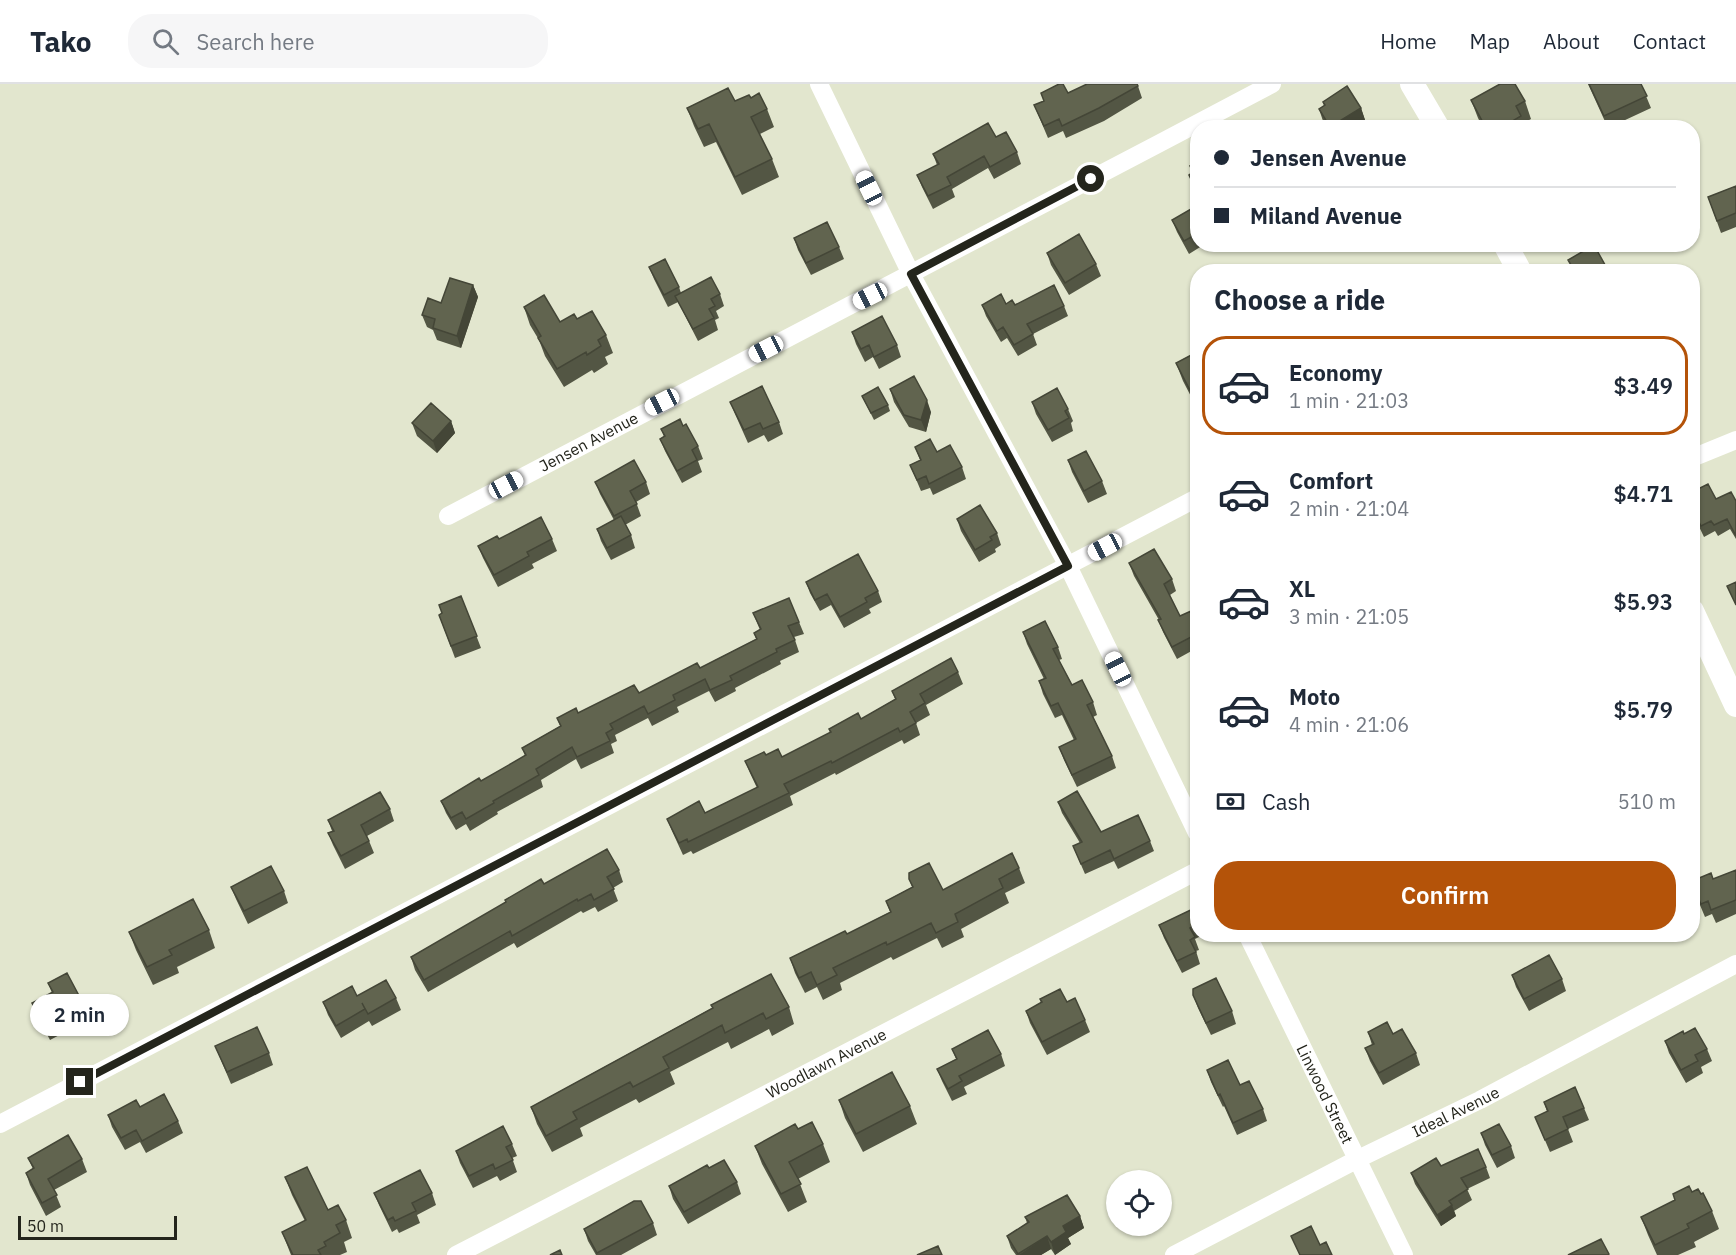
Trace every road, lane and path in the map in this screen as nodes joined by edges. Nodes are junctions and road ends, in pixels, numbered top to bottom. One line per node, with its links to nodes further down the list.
1 (819, 84): 7 (street)
2 (1272, 84): 4 (street, Jensen Avenue)
3 (1412, 84): 5 (street)
4 (1204, 120)
5 (1433, 120)
6 (1190, 127): 7 (street, Jensen Avenue)
7 (911, 274): 11 (street, Jensen Avenue); 12 (street)
8 (1736, 440): 9 (street)
9 (1700, 455)
10 (1190, 502): 12 (street)
11 (448, 516)
12 (1068, 566): 15 (street); 19 (street)
13 (1700, 627): 14 (street)
14 (1734, 697)
15 (1190, 819)
16 (1190, 875): 21 (street, Woodlawn Avenue)
17 (1251, 942): 20 (street, Linwood Street)
18 (1736, 963): 20 (street, Ideal Avenue)
19 (0, 1124)
20 (1358, 1159): 22 (street, Ideal Avenue); 23 (street, Linwood Street)
21 (456, 1255)
22 (1174, 1255)
23 (1404, 1255)

